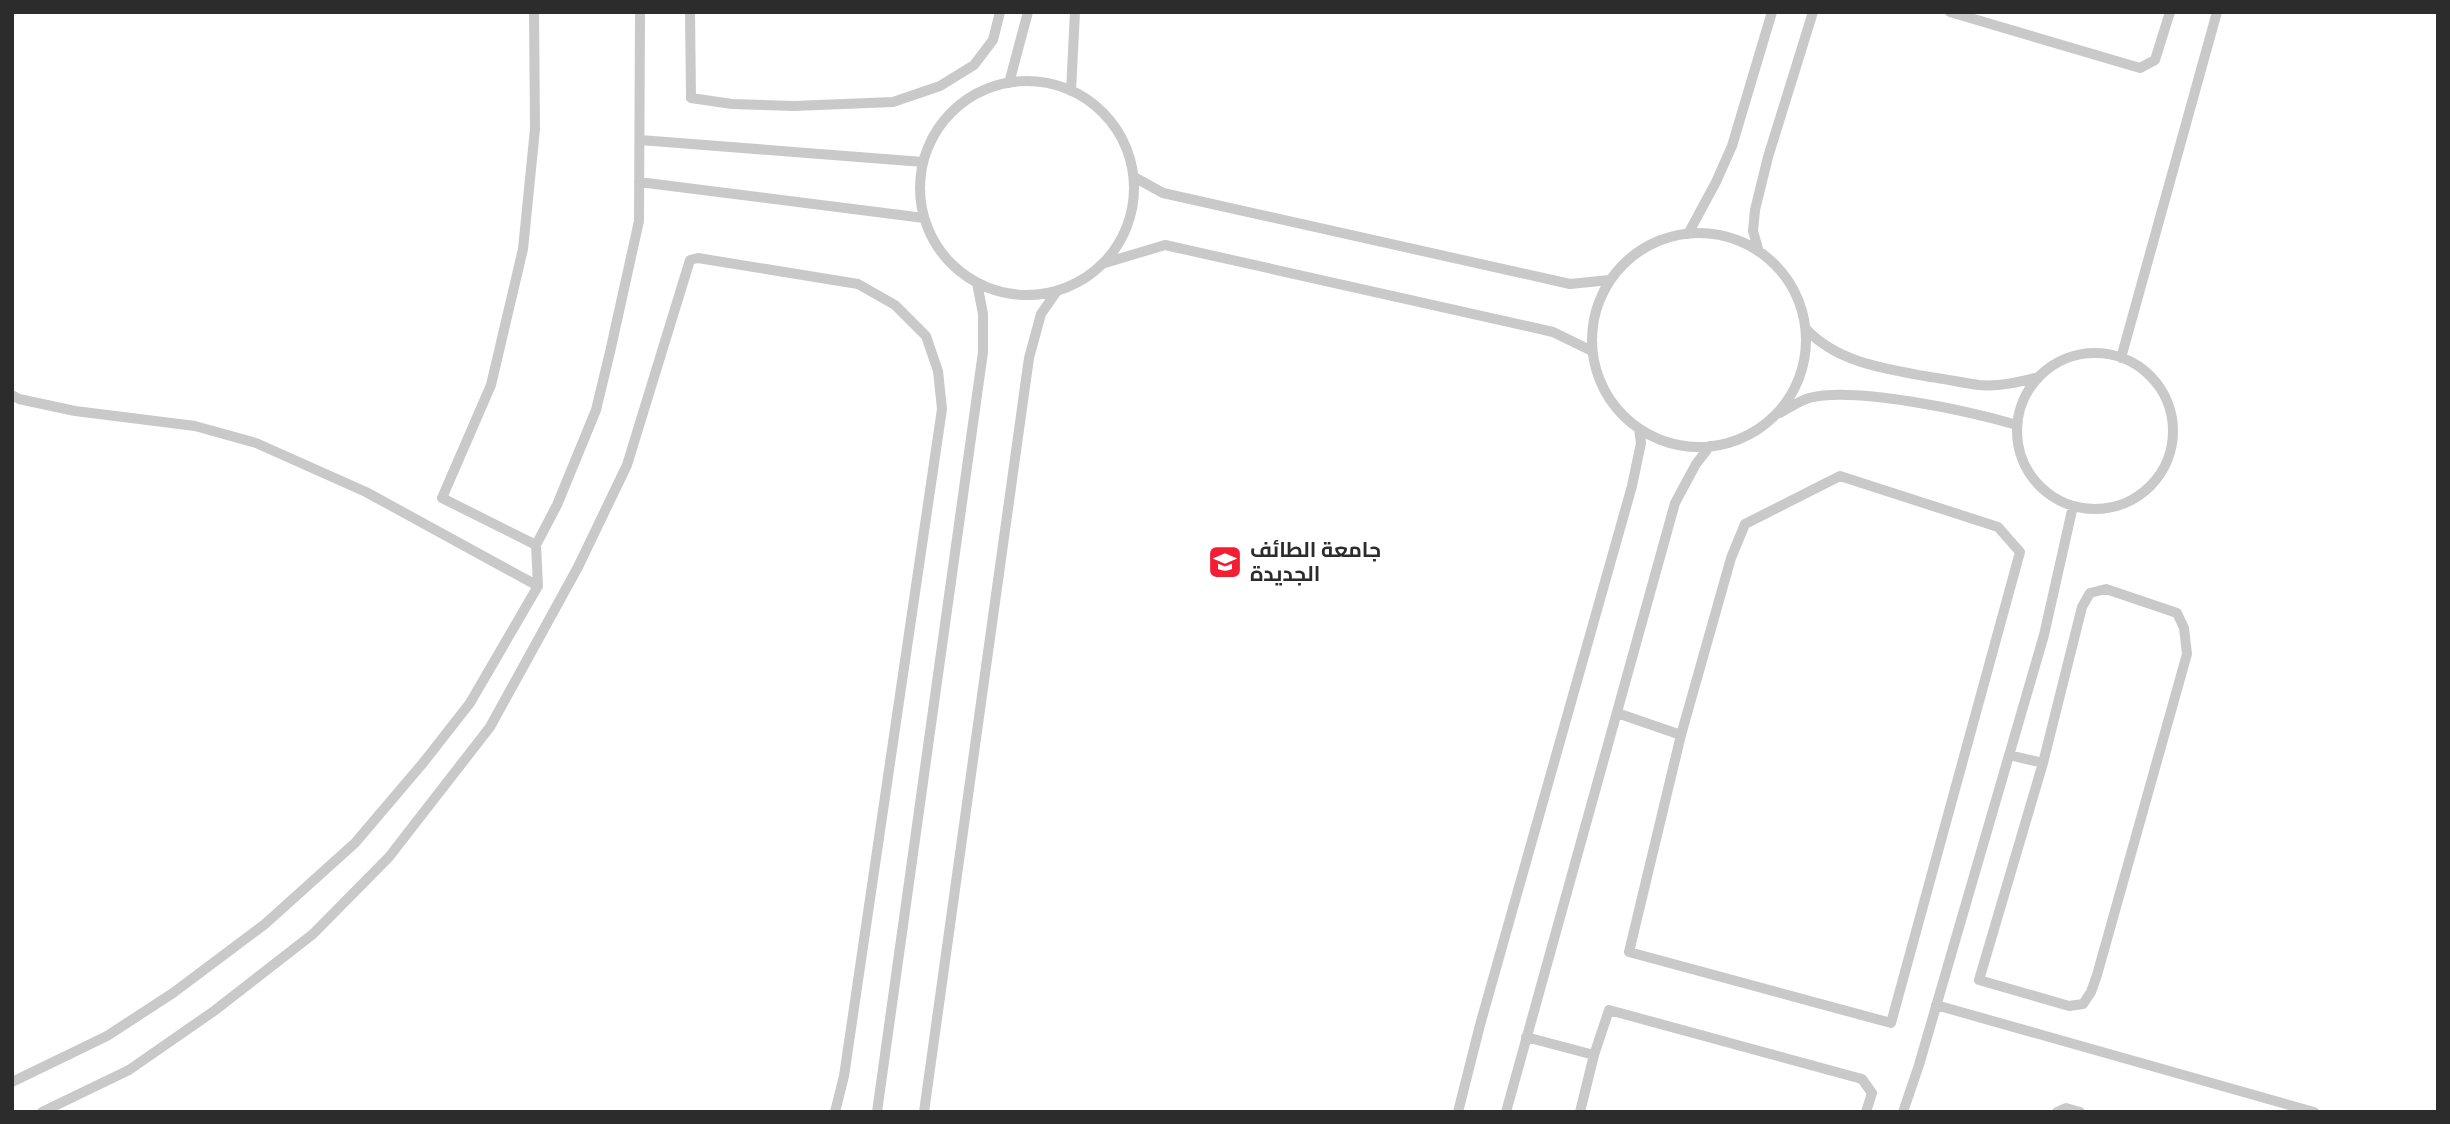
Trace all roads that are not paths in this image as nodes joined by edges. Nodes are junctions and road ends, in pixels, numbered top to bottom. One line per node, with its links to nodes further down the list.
1 (534, 12): 35 (lane)
2 (640, 12): 14 (lane)
3 (690, 12): 4 (lane)
4 (1000, 12)
5 (1028, 12): 12 (lane)
6 (1075, 12): 13 (lane)
7 (1772, 12): 19 (lane)
8 (1813, 12): 20 (lane)
9 (1950, 12): 10 (lane)
10 (2171, 12)
11 (2217, 12): 27 (lane)
12 (1009, 83): 13 (lane); 15 (lane)
13 (1072, 91): 16 (lane)
14 (640, 140): 15 (lane); 17 (lane)
15 (923, 162): 18 (lane)
16 (1135, 177): 21 (lane); 22 (lane)
17 (639, 182): 18 (lane); 35 (lane)
18 (924, 218): 23 (lane)
19 (1688, 234): 20 (lane); 22 (lane)
20 (1759, 252): 25 (lane)
21 (1105, 263): 24 (lane); 26 (lane)
22 (1610, 280): 26 (lane)
23 (977, 283): 24 (lane); 47 (lane)
24 (1057, 291): 48 (lane)
25 (1806, 329): 28 (lane); 30 (lane)
26 (1592, 351): 32 (lane)
27 (2121, 358): 28 (lane); 34 (lane)
28 (2039, 377): 31 (lane)
29 (12, 395): 36 (lane)
30 (1776, 414): 31 (lane); 33 (lane)
31 (2017, 425): 34 (lane)
32 (1639, 429): 33 (lane); 49 (lane)
33 (1710, 446): 37 (lane)
34 (2073, 506): 39 (lane)
35 (536, 545): 36 (lane)
36 (538, 586): 44 (lane)
37 (1617, 713): 38 (lane); 42 (lane)
38 (1681, 735): 38 (lane)
39 (2009, 755): 40 (lane); 41 (lane)
40 (2043, 763): 40 (lane)
41 (1936, 1005): 53 (lane); 56 (lane)
42 (1526, 1037): 43 (lane); 50 (lane)
43 (1594, 1055): 51 (lane); 52 (lane)
44 (12, 1082)
45 (42, 1112): 46 (lane)
46 (835, 1112)
47 (877, 1112)
48 (924, 1112)
49 (1458, 1112)
50 (1506, 1112)
51 (1580, 1112)
52 (1866, 1112)
53 (1903, 1112)
54 (2057, 1112): 55 (lane)
55 (2080, 1112)
56 (2314, 1112)

